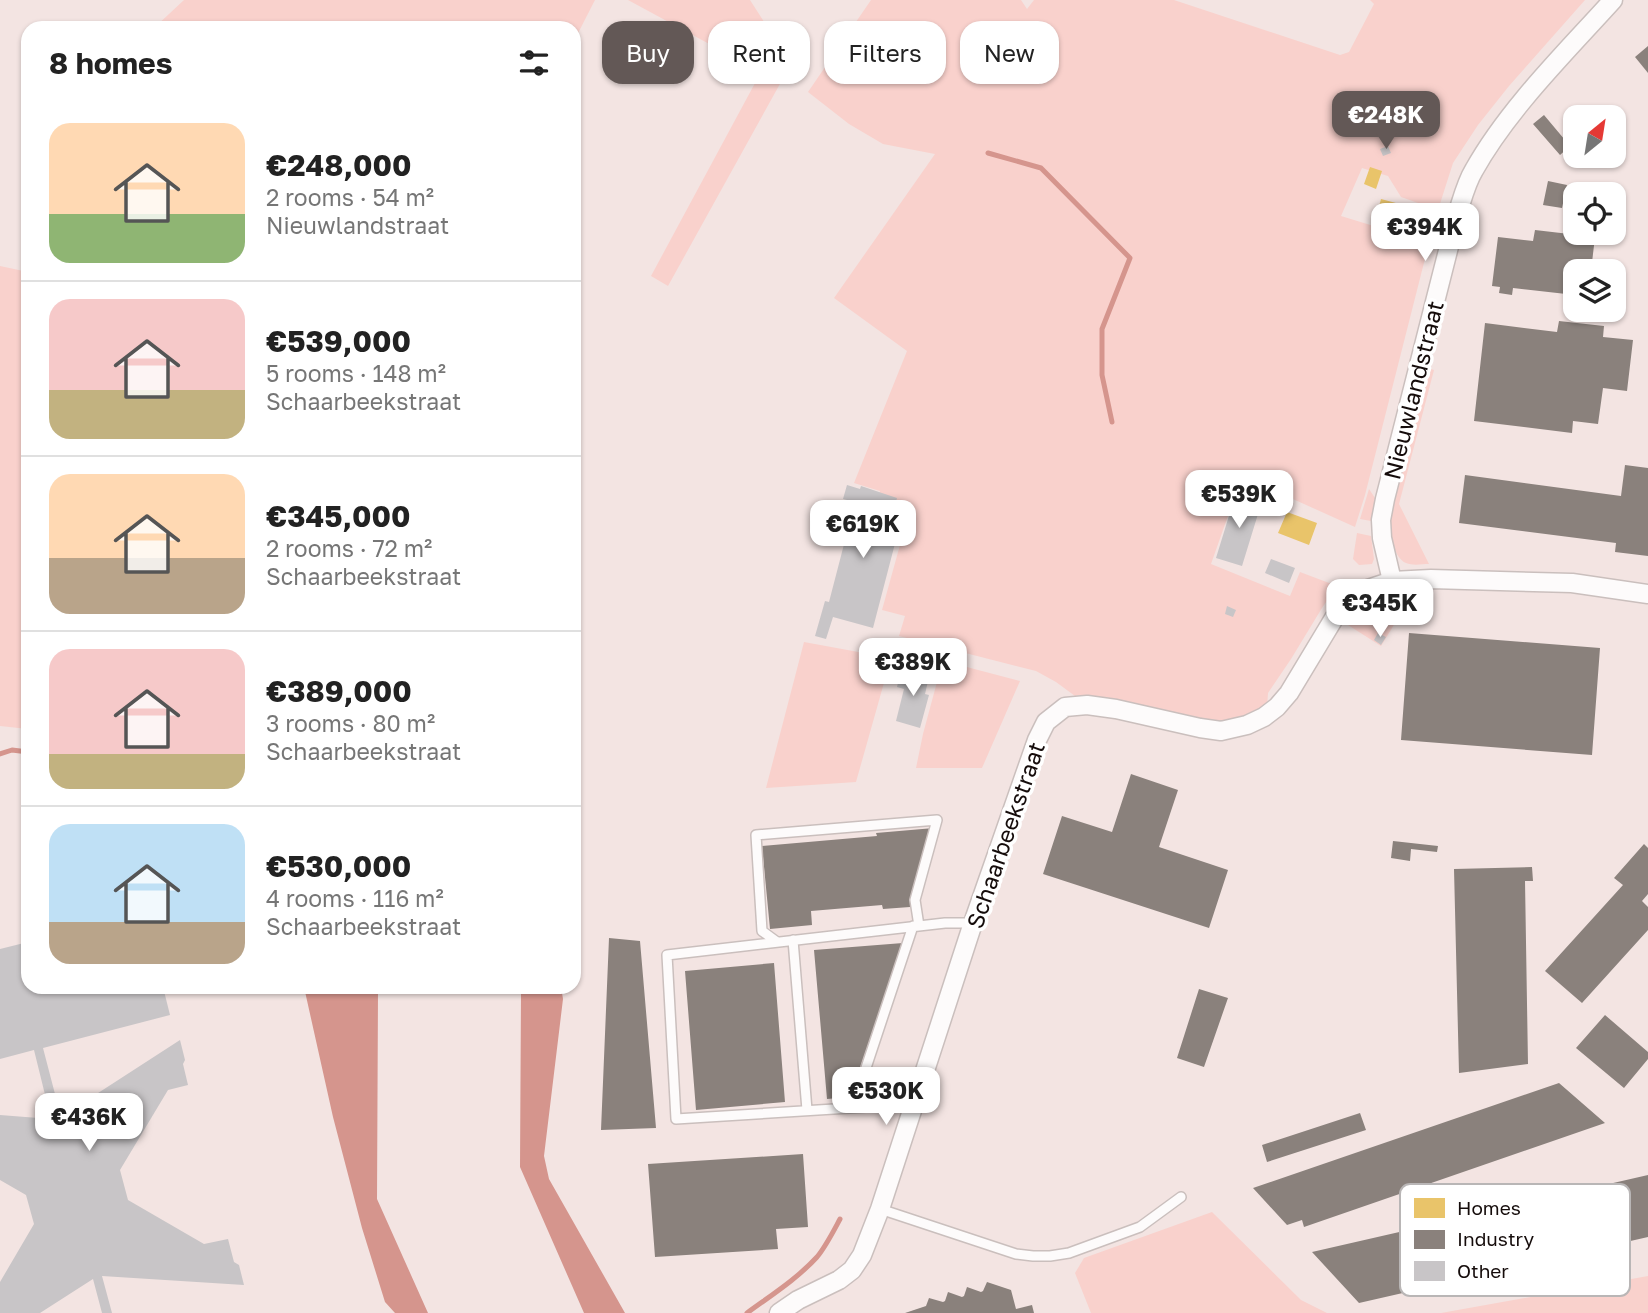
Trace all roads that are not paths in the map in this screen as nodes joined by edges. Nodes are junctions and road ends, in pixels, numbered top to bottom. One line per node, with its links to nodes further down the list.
1 (1613, 0): 2 (street, Nieuwlandstraat)
2 (1392, 581): 3 (street, Schaarbeekstraat); 4 (street, Schaarbeekstraat)
3 (1648, 594)
4 (973, 923): 5 (lane); 8 (street, Schaarbeekstraat)
5 (916, 926): 6 (lane); 7 (lane); 9 (lane)
6 (793, 940): 7 (lane); 10 (lane)
7 (777, 942): 10 (lane)
8 (914, 1104): 9 (lane); 12 (street, Schaarbeekstraat)
9 (853, 1107): 10 (lane)
10 (807, 1110)
11 (1181, 1197): 12 (lane)
12 (880, 1209): 13 (street, Schaarbeekstraat)
13 (779, 1313)

